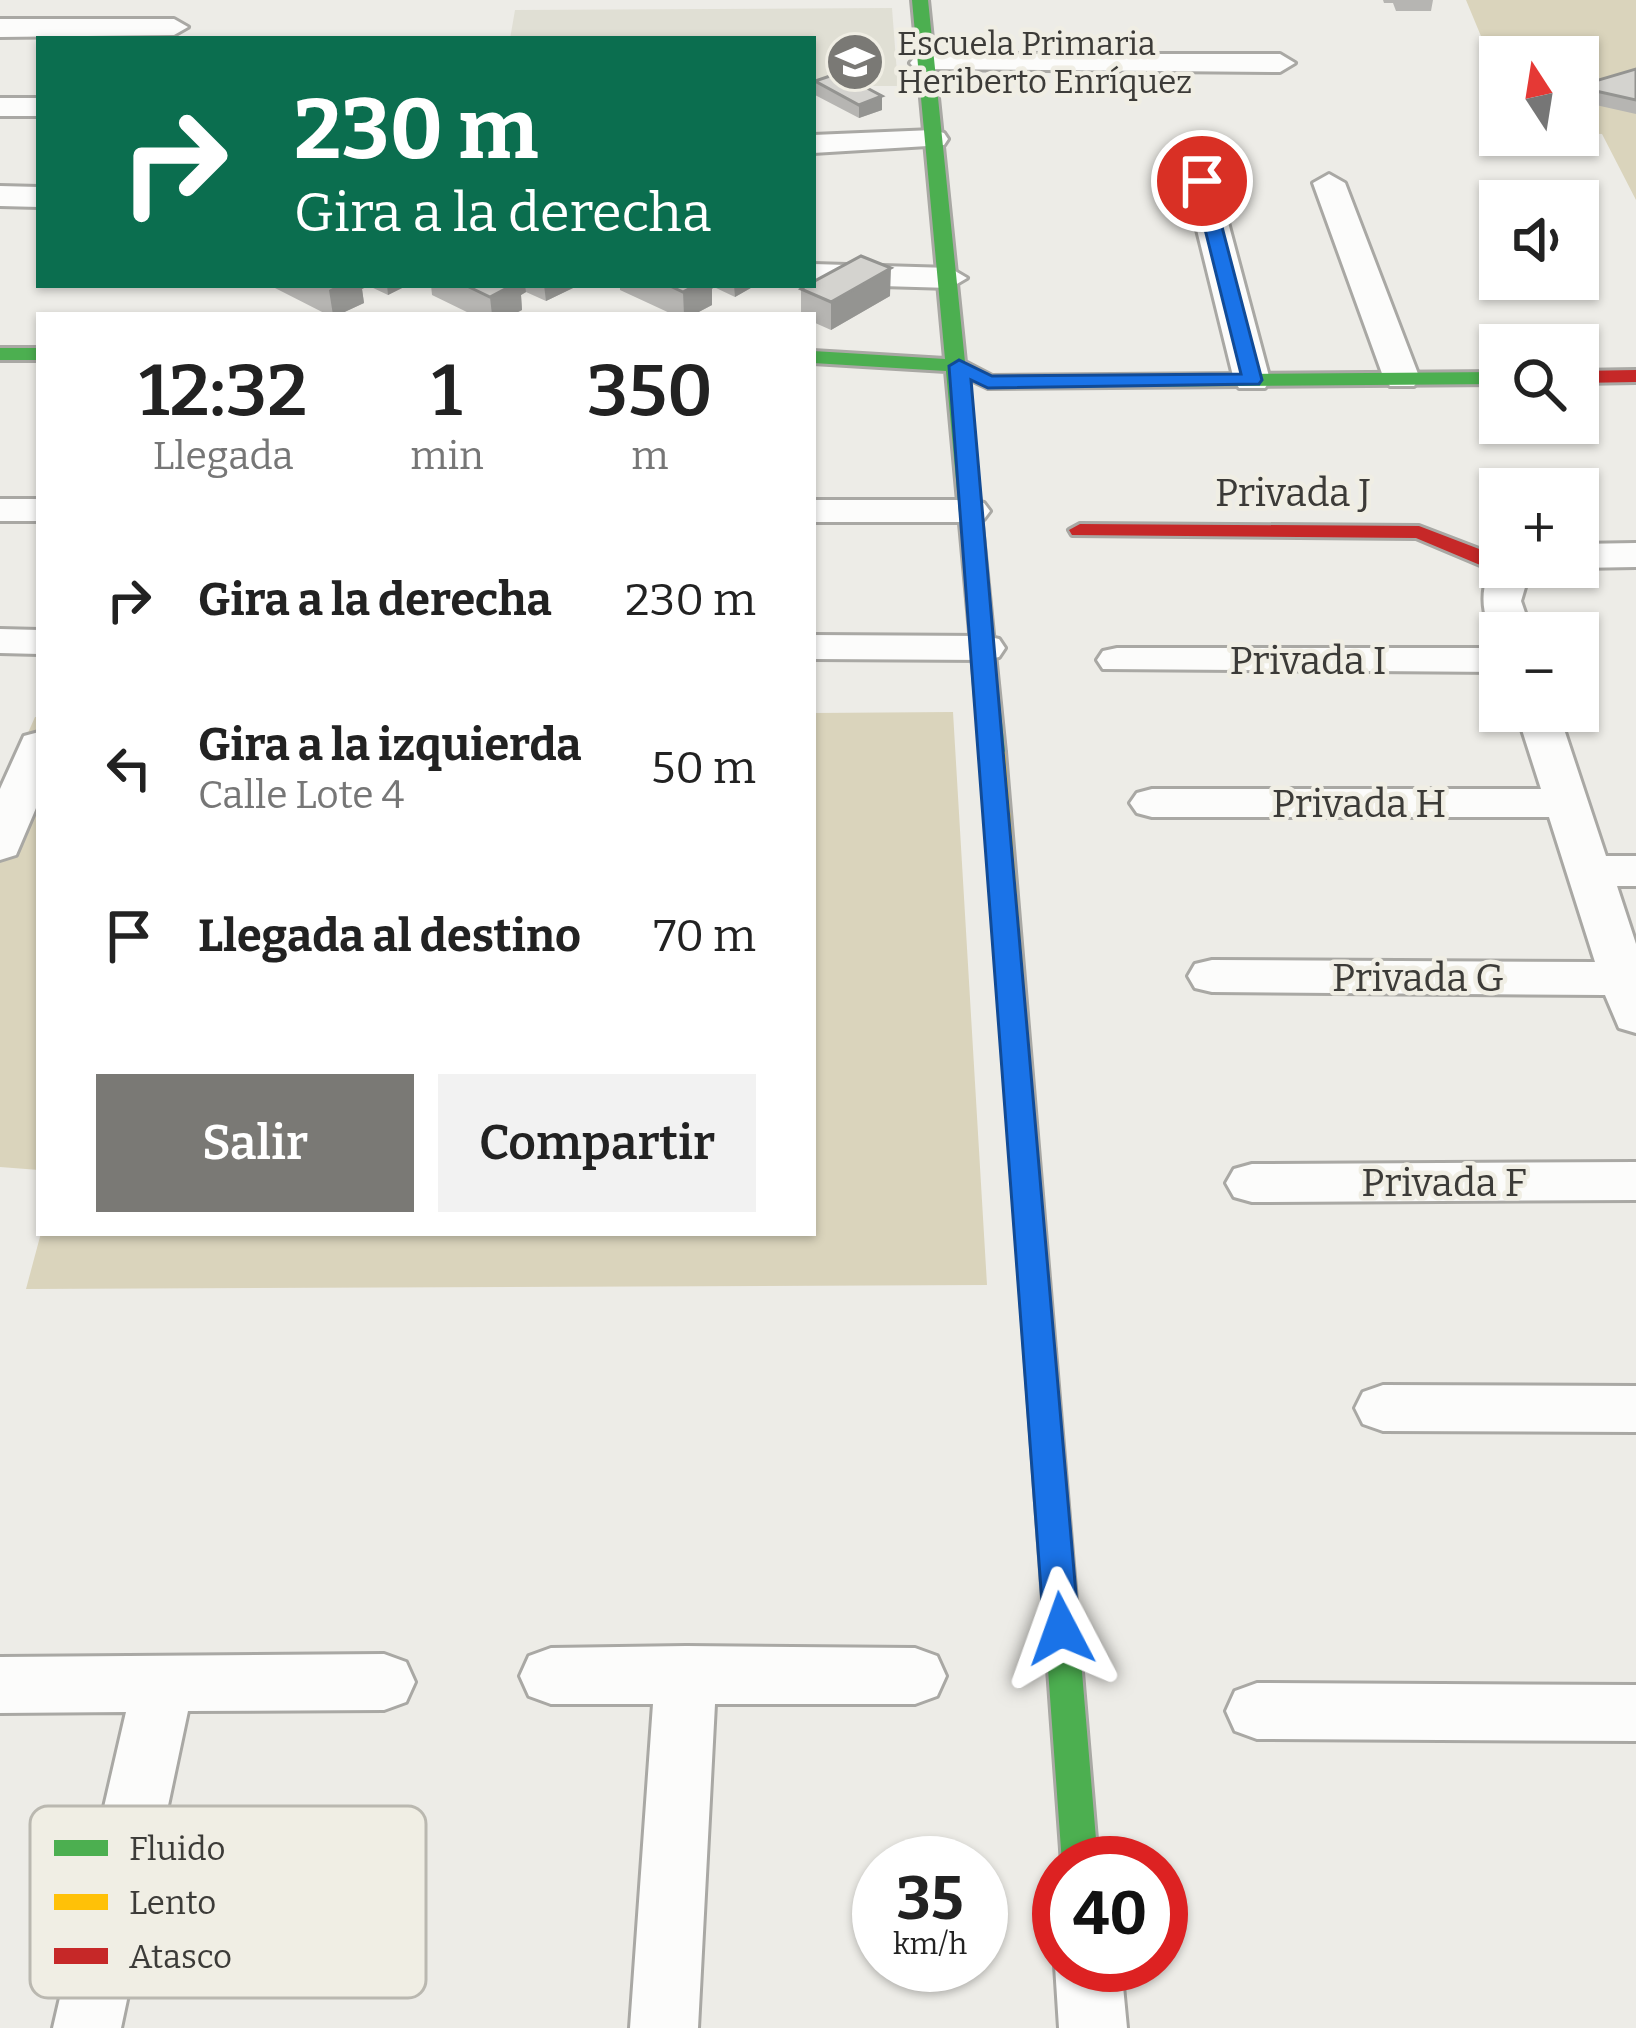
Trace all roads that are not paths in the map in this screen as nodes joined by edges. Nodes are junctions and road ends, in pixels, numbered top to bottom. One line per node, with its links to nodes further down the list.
1 (920, 0): 4 (street)
2 (174, 27): 3 (street)
3 (0, 28)
4 (925, 63): 5 (street); 8 (street)
5 (1280, 63)
6 (0, 107): 7 (street)
7 (36, 107)
8 (933, 139): 9 (street); 15 (street)
9 (816, 144)
10 (1202, 181): 24 (street)
11 (1329, 183): 23 (street)
12 (0, 196): 13 (street)
13 (36, 197)
14 (816, 274): 15 (street)
15 (950, 278): 19 (street)
16 (0, 354): 17 (street)
17 (36, 354)
18 (816, 357): 19 (street)
19 (959, 366): 24 (street); 28 (street)
20 (1636, 376): 21 (street)
21 (1599, 377)
22 (1479, 378): 23 (street)
23 (1402, 379): 24 (street)
24 (1252, 380)
25 (0, 510): 26 (street)
26 (36, 510)
27 (816, 511): 28 (street)
28 (971, 511): 36 (street)
29 (1080, 530): 30 (street, Privada J)
30 (1479, 556)
31 (1599, 556): 32 (street)
32 (1636, 556)
33 (0, 641): 34 (street)
34 (36, 641)
35 (816, 647): 36 (street)
36 (985, 648): 62 (street)
37 (1117, 660): 38 (street, Privada I)
38 (1479, 660)
39 (1544, 732): 43 (street)
40 (36, 750): 41 (street)
41 (10, 791): 44 (street)
42 (1152, 803): 43 (street, Privada H)
43 (1567, 803): 45 (street)
44 (0, 845)
45 (1588, 871): 46 (street); 48 (street)
46 (1636, 871)
47 (1212, 976): 48 (street, Privada G)
48 (1630, 998)
49 (1636, 1181): 50 (street, Privada F)
50 (1252, 1183)
51 (1384, 1408): 52 (street)
52 (1636, 1409)
53 (686, 1674): 54 (street); 55 (street); 66 (street)
54 (551, 1676)
55 (915, 1676)
56 (384, 1682): 57 (street)
57 (163, 1683): 58 (street); 61 (street)
58 (0, 1685)
59 (1257, 1711): 60 (street)
60 (1636, 1714)
61 (136, 1806)
62 (1078, 1836)
63 (1090, 1992): 67 (street)
64 (94, 1998): 65 (street)
65 (87, 2028)
66 (664, 2028)
67 (1093, 2028)

